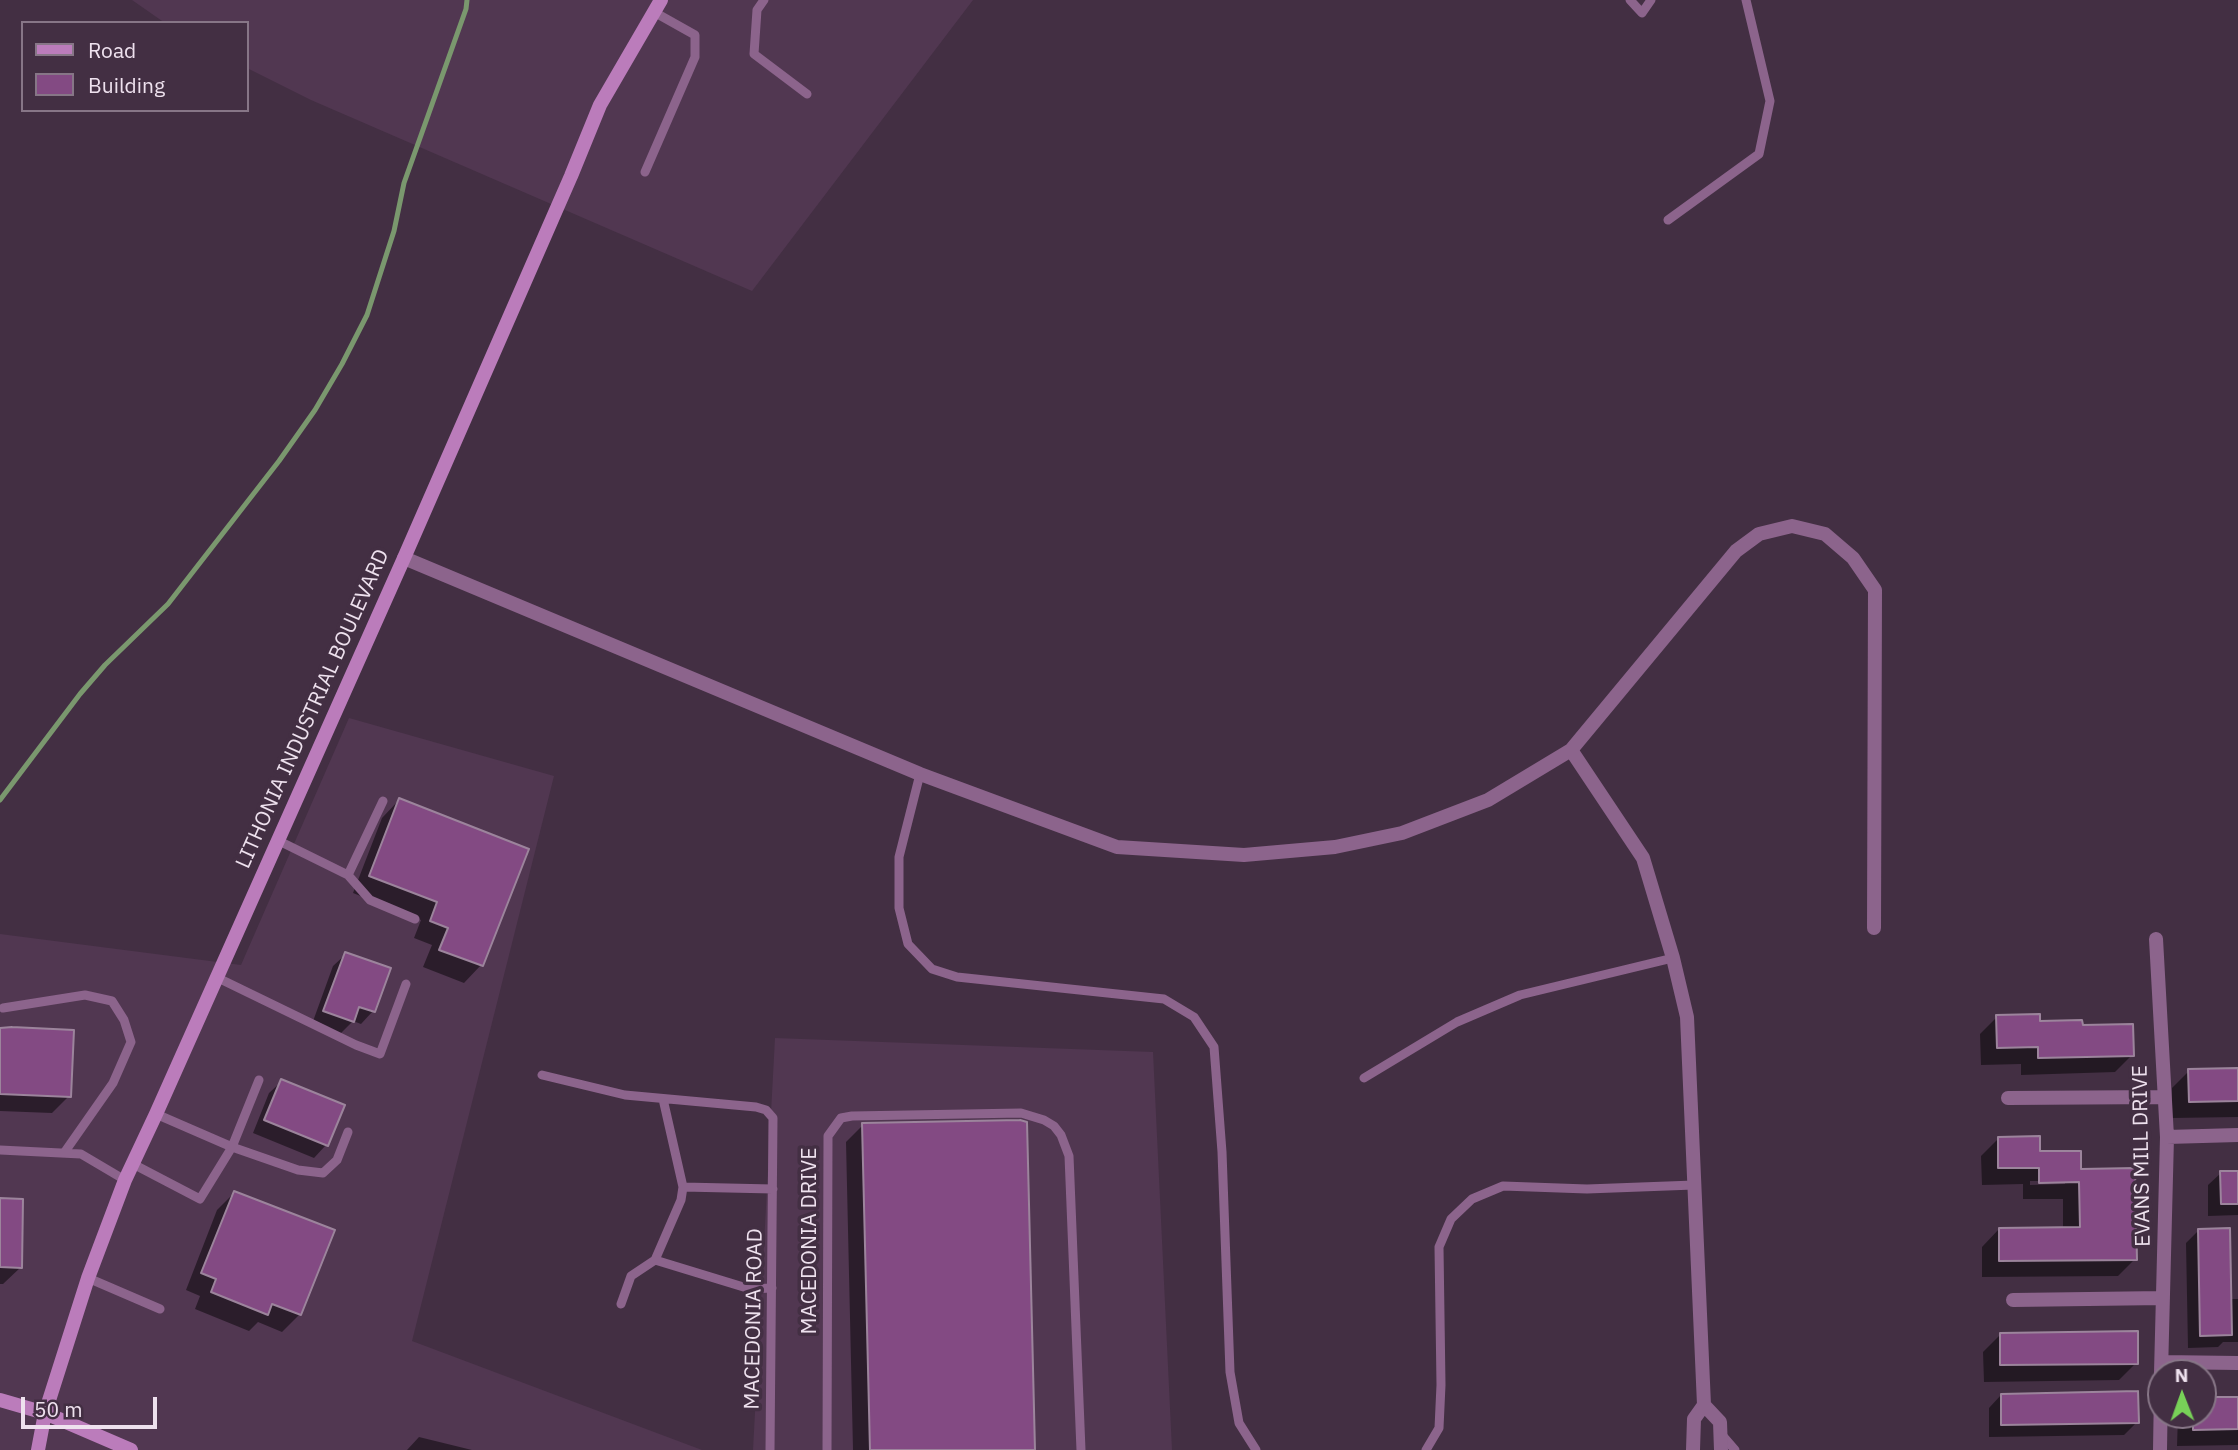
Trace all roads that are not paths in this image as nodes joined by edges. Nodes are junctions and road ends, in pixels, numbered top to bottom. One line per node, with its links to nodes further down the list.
1 (764, 0): 6 (lane)
2 (1630, 0): 3 (lane)
3 (1651, 0)
4 (1746, 0): 8 (lane)
5 (658, 6): 7 (lane); 9 (main road, LITHONIA INDUSTRIAL BOULEVARD)
6 (807, 94)
7 (645, 172)
8 (1668, 220)
9 (404, 558): 11 (street); 13 (main road, LITHONIA INDUSTRIAL BOULEVARD)
10 (1571, 750): 11 (street); 16 (street); 18 (street)
11 (920, 774): 60 (lane)
12 (383, 801): 14 (lane)
13 (277, 839): 14 (lane); 19 (main road, LITHONIA INDUSTRIAL BOULEVARD)
14 (348, 875): 15 (lane)
15 (415, 919)
16 (1874, 929)
17 (2157, 939): 25 (street, EVANS MILL DRIVE)
18 (1673, 958): 23 (lane); 37 (street)
19 (216, 977): 20 (lane); 28 (main road, LITHONIA INDUSTRIAL BOULEVARD)
20 (406, 984)
21 (3, 1008): 34 (lane)
22 (542, 1075): 26 (lane, MACEDONIA ROAD)
23 (1364, 1078)
24 (259, 1080): 32 (lane)
25 (2164, 1097): 27 (street); 31 (street, EVANS MILL DRIVE)
26 (663, 1098): 38 (lane); 39 (lane, MACEDONIA ROAD)
27 (2008, 1098)
28 (156, 1114): 32 (lane); 35 (main road, LITHONIA INDUSTRIAL BOULEVARD)
29 (348, 1132): 32 (lane)
30 (2238, 1135): 31 (street)
31 (2167, 1137): 43 (street, EVANS MILL DRIVE)
32 (232, 1147): 35 (lane)
33 (0, 1150): 34 (lane)
34 (64, 1153): 36 (lane)
35 (133, 1164): 36 (main road, LITHONIA INDUSTRIAL BOULEVARD)
36 (125, 1180): 41 (main road, LITHONIA INDUSTRIAL BOULEVARD)
37 (1694, 1185): 51 (street); 61 (lane)
38 (683, 1187): 39 (lane); 40 (lane)
39 (773, 1189): 42 (lane, MACEDONIA ROAD)
40 (656, 1260): 42 (lane); 45 (lane)
41 (88, 1278): 46 (lane); 52 (main road, LITHONIA INDUSTRIAL BOULEVARD)
42 (772, 1289): 57 (lane, MACEDONIA ROAD)
43 (2163, 1298): 44 (street); 47 (street, EVANS MILL DRIVE)
44 (2013, 1300)
45 (621, 1304)
46 (160, 1308)
47 (2161, 1359)
48 (2238, 1363): 49 (street)
49 (2217, 1364)
50 (0, 1401): 52 (main road)
51 (1704, 1405): 54 (street); 62 (street)
52 (45, 1413): 55 (main road, LITHONIA INDUSTRIAL BOULEVARD); 56 (main road)
53 (2160, 1429): 65 (street)
54 (1721, 1435): 63 (street); 64 (lane)
55 (38, 1450)
56 (131, 1450)
57 (770, 1450)
58 (827, 1450): 59 (lane, MACEDONIA DRIVE)
59 (1081, 1450)
60 (1256, 1450)
61 (1426, 1450)
62 (1693, 1450)
63 (1721, 1450)
64 (1735, 1450)
65 (2160, 1450)

